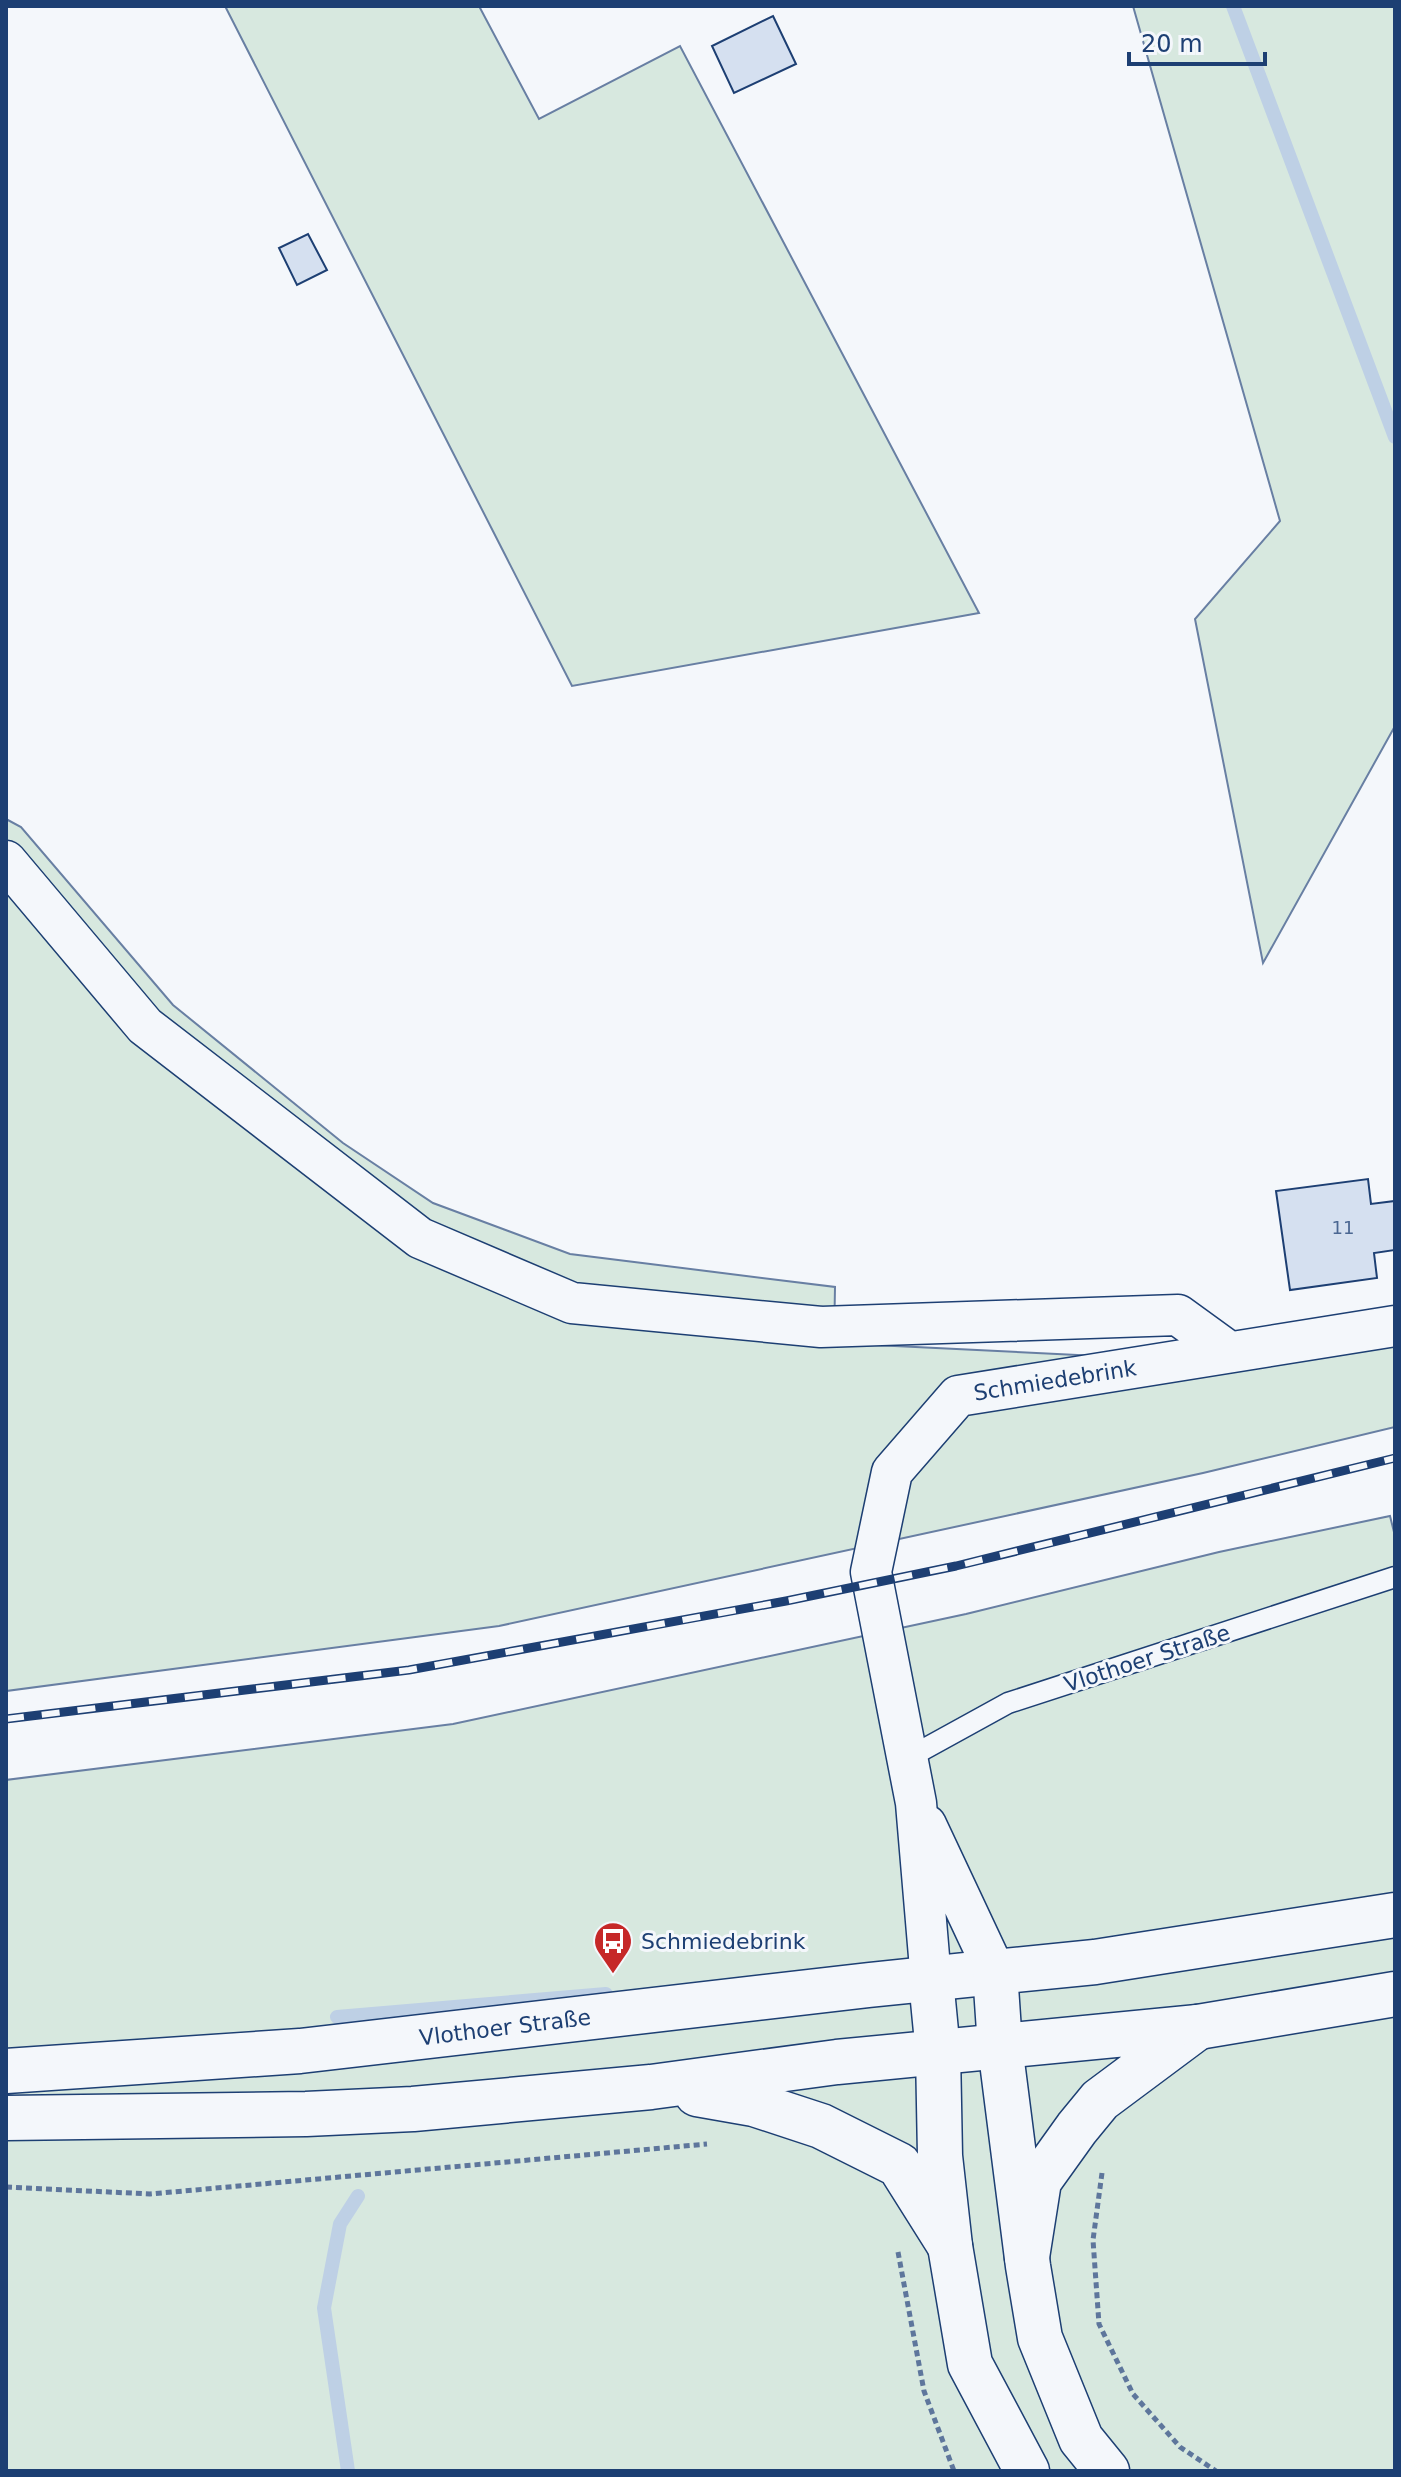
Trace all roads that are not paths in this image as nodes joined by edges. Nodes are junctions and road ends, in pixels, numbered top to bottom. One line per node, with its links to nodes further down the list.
1 (6, 861): 3 (street)
2 (1395, 1326): 3 (street, Schmiedebrink)
3 (1229, 1352): 5 (street, Schmiedebrink)
4 (1395, 1577): 5 (lane, Vlothoer Straße)
5 (908, 1758): 6 (street, Schmiedebrink)
6 (916, 1803): 8 (street, Schmiedebrink); 9 (street, Schmiedebrink)
7 (1395, 1915): 8 (main road, Vlothoer Straße)
8 (995, 1972): 9 (main road, Vlothoer Straße); 12 (main road)
9 (931, 1980): 13 (main road); 14 (main road, Vlothoer Straße)
10 (1395, 1994): 11 (main road)
11 (1198, 2027): 12 (main road); 18 (main road)
12 (1000, 2046): 13 (main road); 18 (main road)
13 (938, 2052): 15 (main road); 17 (main road)
14 (6, 2071)
15 (651, 2087): 16 (main road); 17 (main road)
16 (6, 2118)
17 (950, 2246): 19 (main road)
18 (1027, 2257): 20 (main road)
19 (1027, 2471)
20 (1107, 2471)

